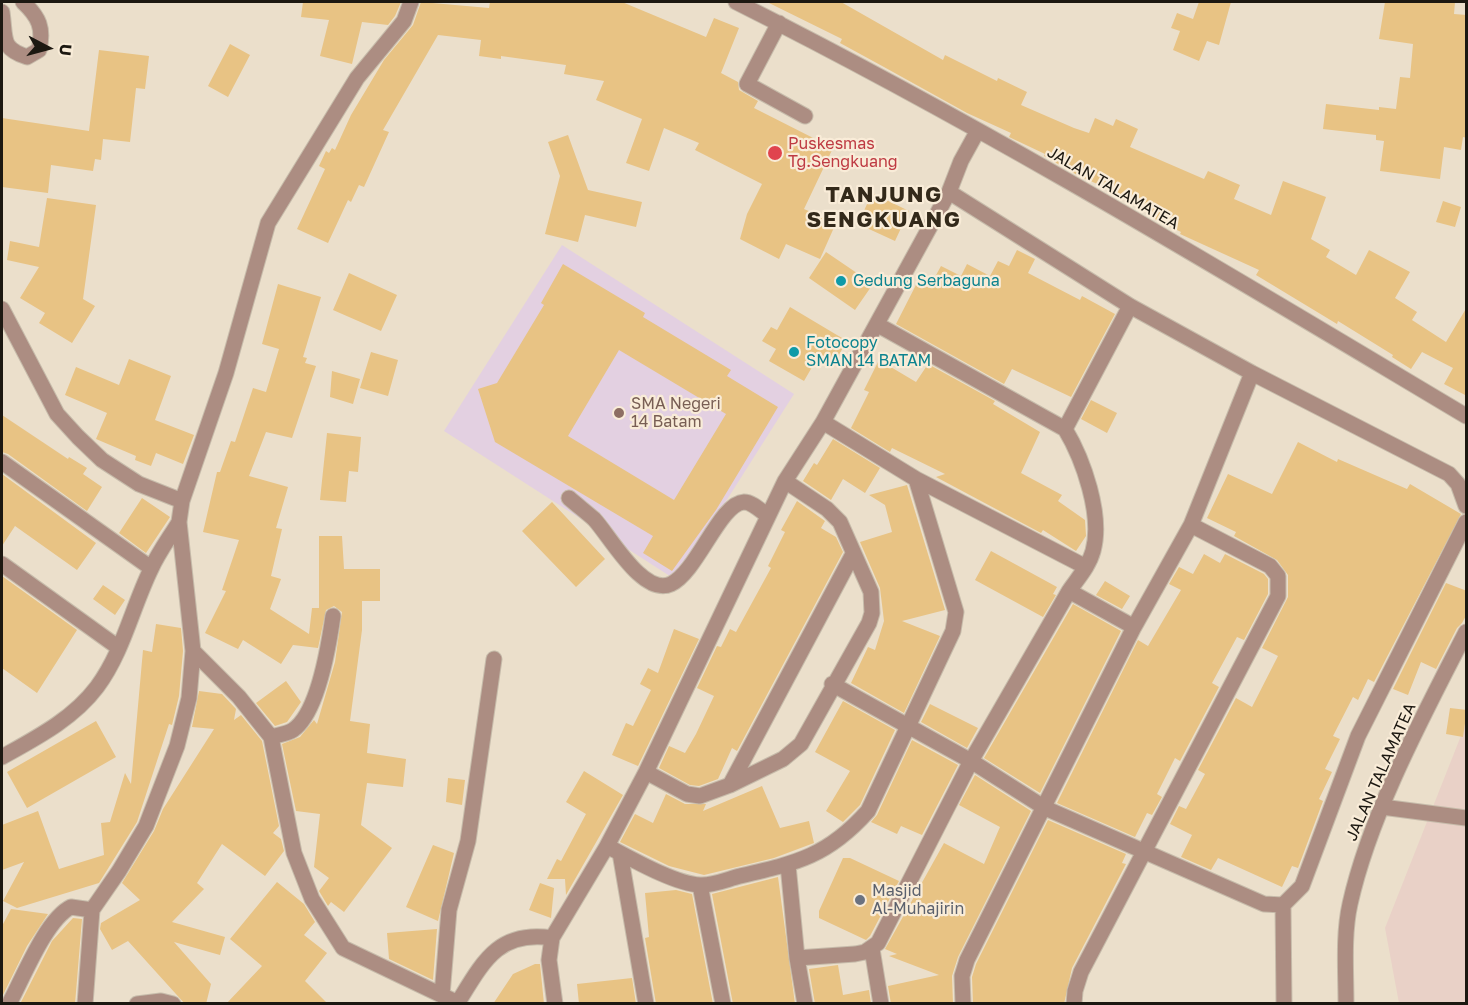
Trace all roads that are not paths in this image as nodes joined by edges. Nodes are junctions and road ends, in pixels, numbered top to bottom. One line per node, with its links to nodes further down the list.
1 (23, 2): 4 (street)
2 (411, 2): 20 (street)
3 (736, 2): 5 (street, JALAN TALAMATEA)
4 (2, 12)
5 (779, 23): 6 (street); 7 (street, JALAN TALAMATEA)
6 (805, 116)
7 (977, 132): 8 (street); 13 (street, JALAN TALAMATEA)
8 (949, 192): 9 (street); 11 (street)
9 (1130, 306): 12 (street); 15 (street)
10 (2, 309): 20 (street)
11 (878, 325): 14 (street); 15 (street)
12 (1252, 373): 21 (street); 25 (street)
13 (1467, 416)
14 (822, 422): 17 (street); 18 (street)
15 (1065, 429): 28 (street)
16 (2, 462): 29 (street)
17 (916, 479): 28 (street); 38 (street)
18 (785, 480): 22 (street); 26 (street)
19 (569, 498): 22 (street)
20 (182, 501): 23 (street)
21 (1467, 506)
22 (768, 516): 42 (street)
23 (179, 522): 29 (street); 35 (street)
24 (1467, 522): 51 (street)
25 (1191, 525): 32 (street); 48 (street)
26 (853, 554): 37 (street); 43 (street)
27 (2, 564): 34 (street)
28 (1086, 567): 30 (street)
29 (151, 568): 34 (street)
30 (1069, 591): 32 (street); 41 (street)
31 (333, 616): 39 (street)
32 (1134, 627): 45 (street)
33 (1467, 632): 44 (street, JALAN TALAMATEA)
34 (119, 648): 40 (street)
35 (193, 651): 39 (street); 52 (street)
36 (494, 659): 56 (street)
37 (832, 684): 38 (street); 43 (street)
38 (908, 728): 41 (street); 49 (street)
39 (271, 737): 56 (street)
40 (2, 757)
41 (971, 761): 45 (street); 54 (street)
42 (646, 772): 43 (street); 47 (street)
43 (730, 786)
44 (1382, 807): 46 (street); 70 (street, JALAN TALAMATEA)
45 (1045, 808): 48 (street); 67 (street)
46 (1467, 818)
47 (614, 849): 50 (street); 53 (street); 63 (street)
48 (1144, 850): 51 (street); 68 (street)
49 (788, 865): 50 (street); 55 (street)
50 (700, 885): 64 (street)
51 (1283, 905): 69 (street)
52 (92, 910): 58 (street); 59 (street)
53 (552, 938): 57 (street); 62 (street)
54 (872, 949): 55 (street); 66 (street)
55 (797, 958): 65 (street)
56 (442, 995): 57 (street)
57 (458, 1003)
58 (9, 1004)
59 (85, 1004)
60 (137, 1004): 61 (street)
61 (173, 1004)
62 (555, 1004)
63 (646, 1004)
64 (723, 1004)
65 (805, 1004)
66 (881, 1004)
67 (963, 1004)
68 (1074, 1004)
69 (1284, 1004)
70 (1346, 1004)

